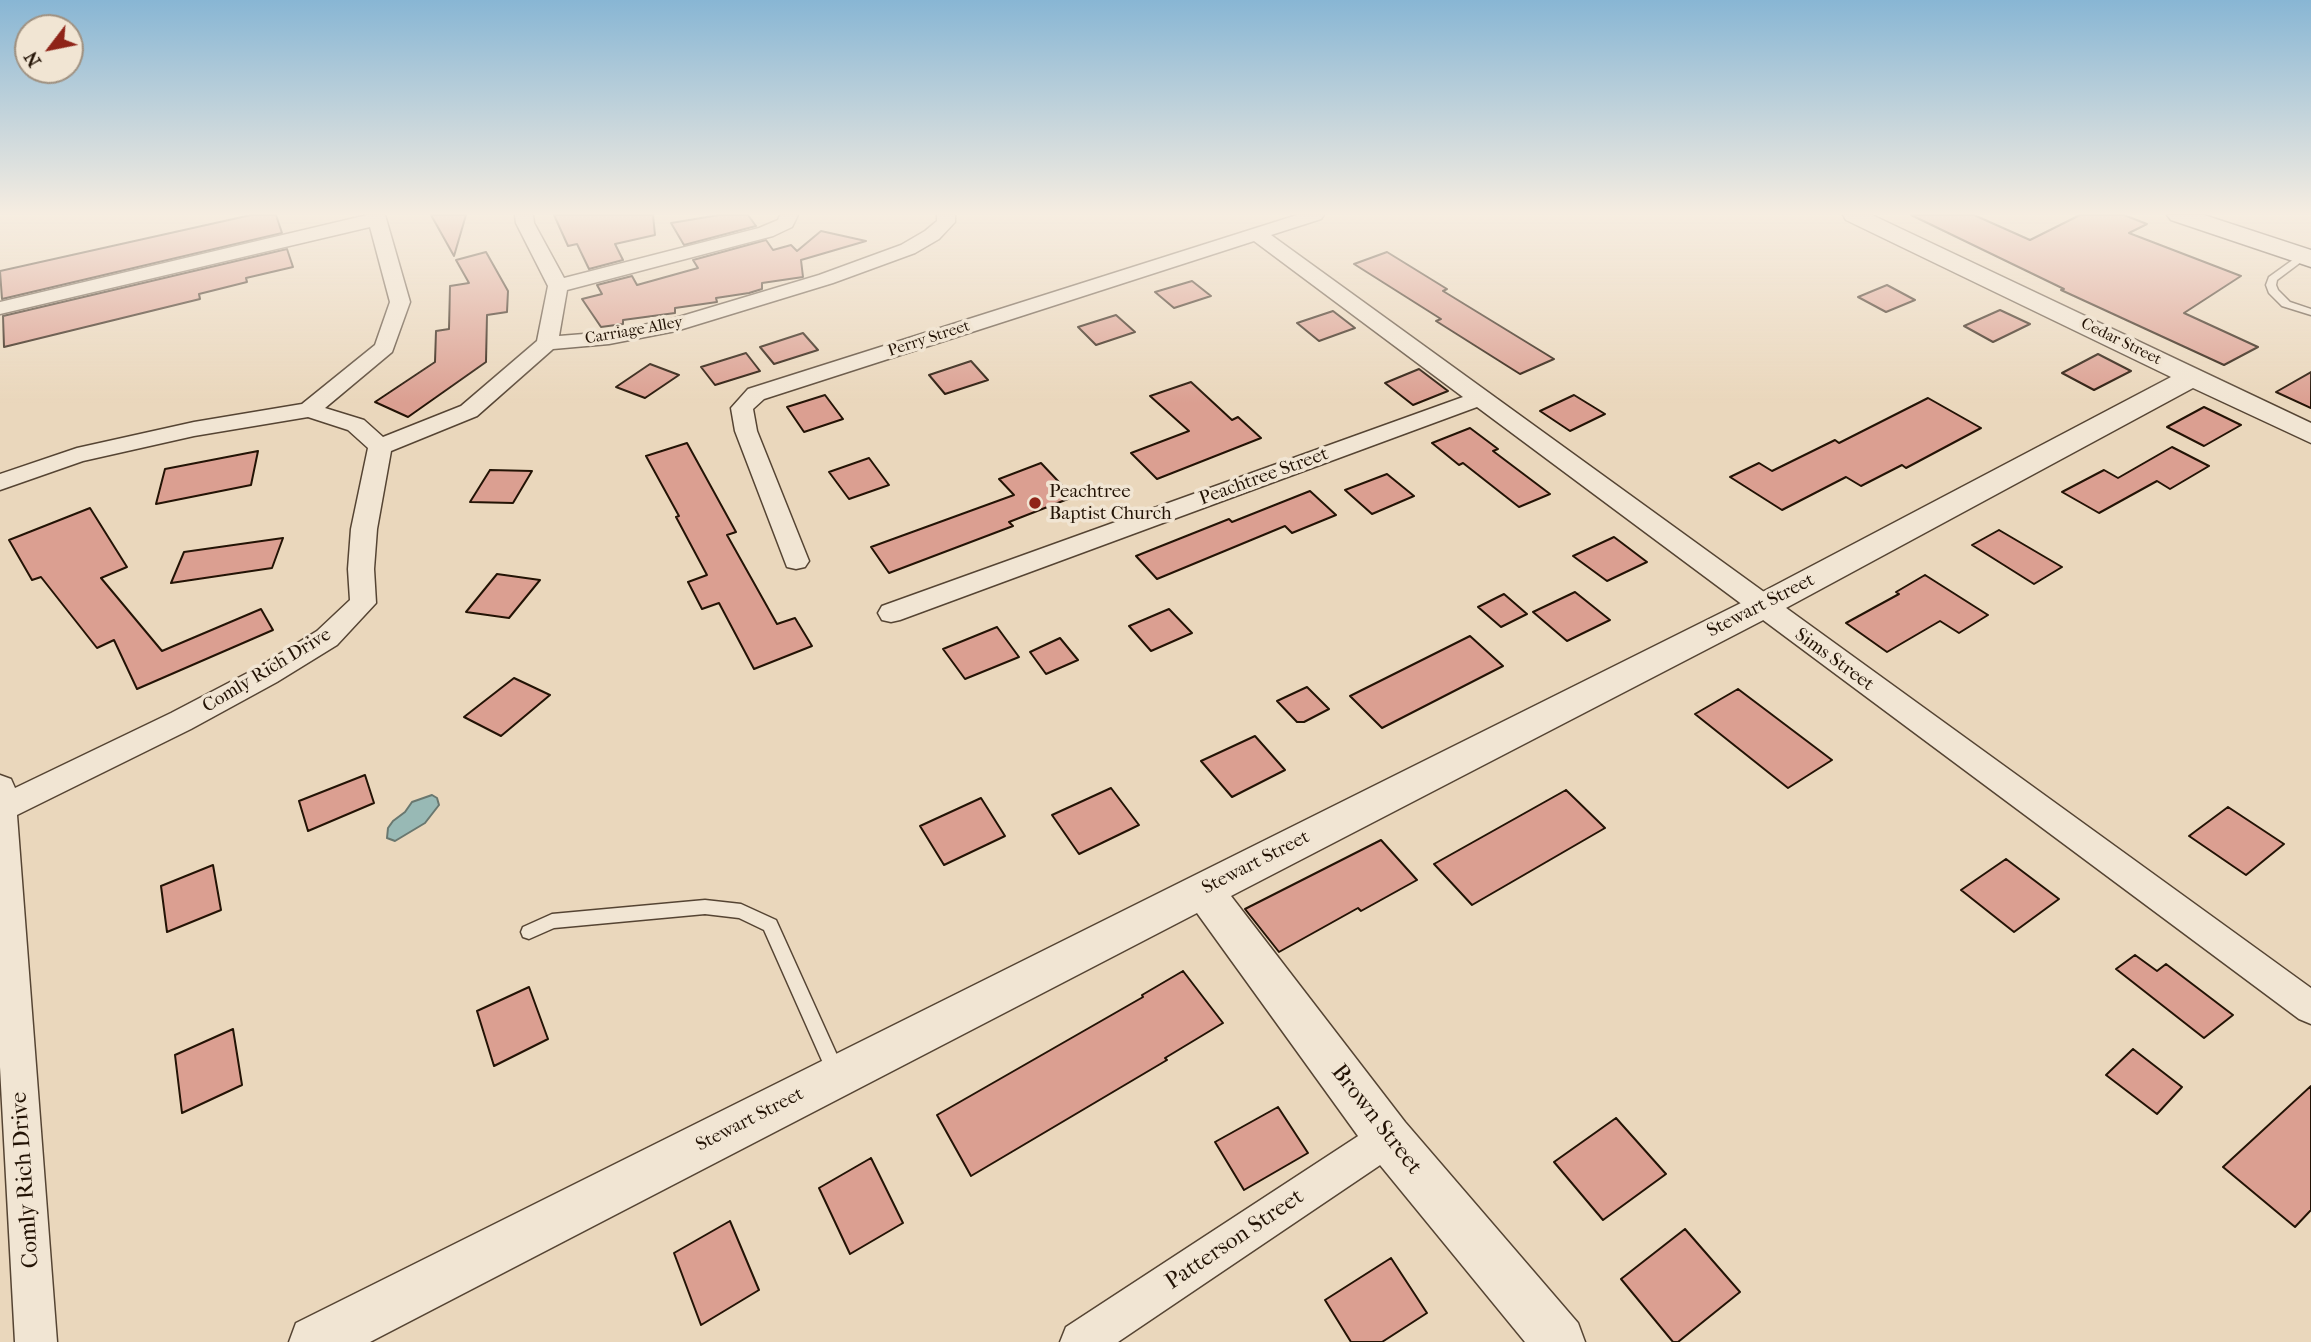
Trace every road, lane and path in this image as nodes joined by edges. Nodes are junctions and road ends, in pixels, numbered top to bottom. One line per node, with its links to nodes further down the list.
1 (127, 278): 11 (street)
2 (393, 278): 16 (street)
3 (554, 278): 10 (street)
4 (590, 278): 10 (street)
5 (830, 278): 13 (street, Carriage Alley)
6 (1123, 278): 20 (street, Perry Street)
7 (1315, 278): 15 (street, Sims Street)
8 (1985, 278): 14 (street, Cedar Street)
9 (2274, 278): 12 (lane)
10 (558, 286): 13 (street)
11 (0, 308)
12 (2311, 312)
13 (547, 343): 18 (street)
14 (2193, 377): 17 (street, Cedar Street); 21 (street, Stewart Street)
15 (1479, 399): 21 (street, Sims Street); 22 (street, Peachtree Street)
16 (309, 410): 18 (street); 19 (street)
17 (2311, 435)
18 (380, 447): 23 (street, Comly Rich Drive)
19 (0, 484)
20 (796, 561)
21 (1761, 607): 24 (street, Stewart Street); 26 (street, Sims Street)
22 (891, 613)
23 (1, 798): 29 (street, Comly Rich Drive)
24 (1203, 890): 27 (street, Stewart Street); 28 (street, Brown Street)
25 (529, 932): 27 (lane)
26 (2311, 1008)
27 (837, 1076): 30 (street, Stewart Street)
28 (1388, 1138): 31 (street, Patterson Street); 32 (street, Brown Street)
29 (36, 1342)
30 (315, 1342)
31 (1081, 1342)
32 (1559, 1342)

